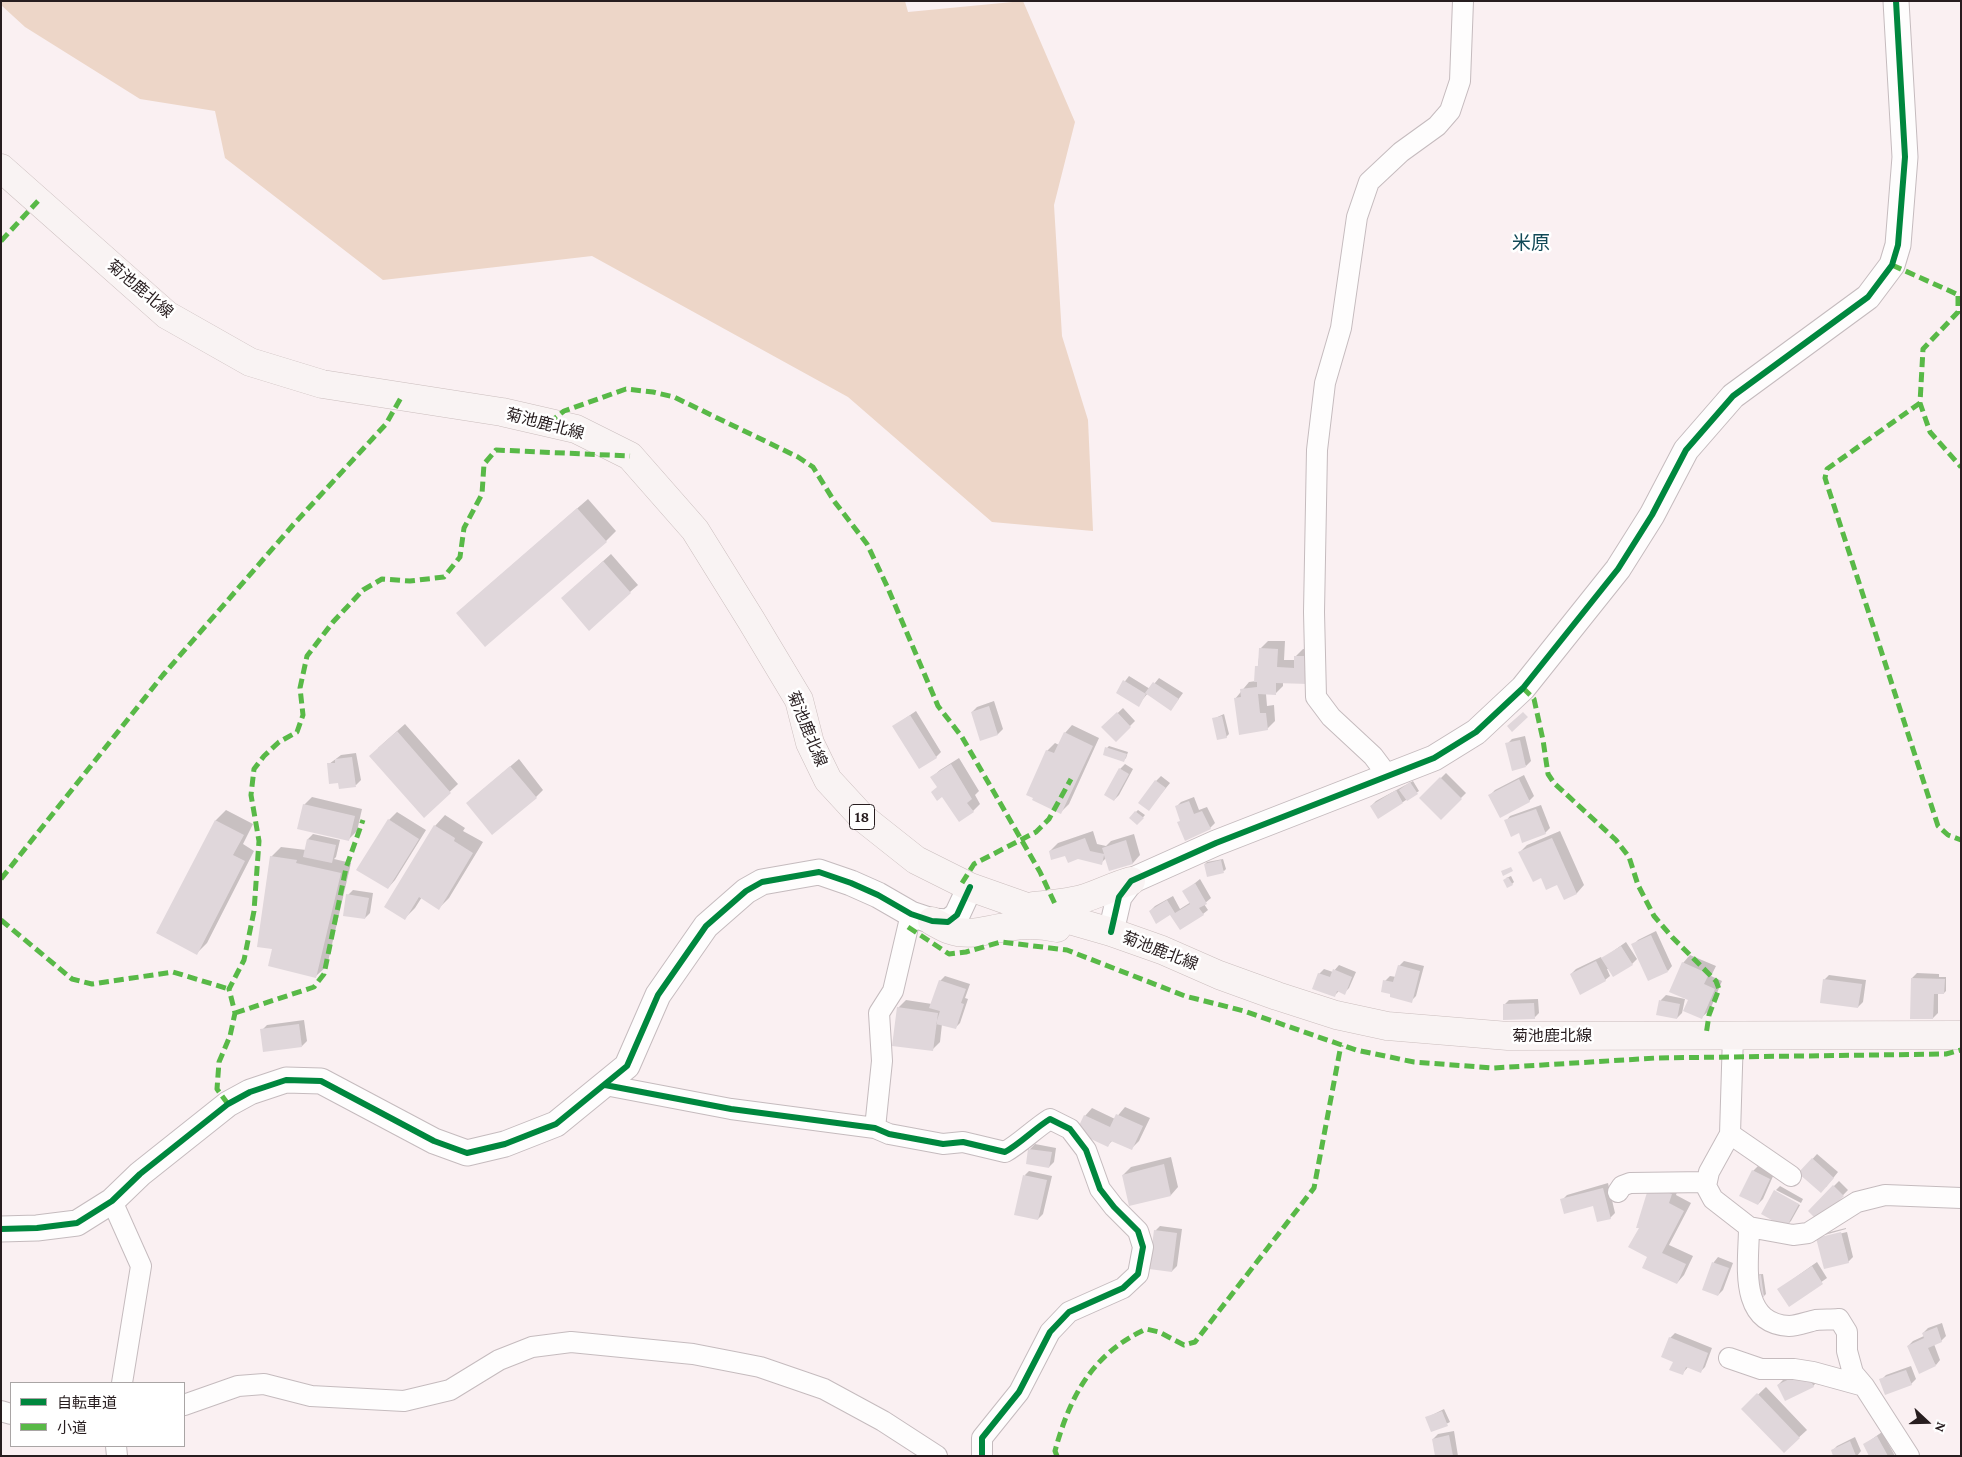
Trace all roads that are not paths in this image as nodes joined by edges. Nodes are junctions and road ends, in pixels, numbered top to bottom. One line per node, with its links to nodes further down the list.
1 (1463, 1): 4 (street)
2 (1896, 1): 4 (street)
3 (1, 168): 6 (main road, 菊池鹿北線 / 18)
4 (1388, 776): 5 (street)
5 (1131, 881): 7 (main road); 9 (street)
6 (970, 887): 7 (main road, 菊池鹿北線 / 18); 8 (street)
7 (1025, 906): 9 (main road, 菊池鹿北線 / 18)
8 (922, 918): 9 (main road); 12 (street); 13 (street)
9 (1120, 936): 10 (main road, 菊池鹿北線 / 18)
10 (1733, 1034): 11 (main road, 菊池鹿北線 / 18); 14 (street)
11 (1961, 1035)
12 (605, 1085): 13 (street); 19 (street)
13 (875, 1128): 27 (street)
14 (1730, 1134): 15 (street); 16 (street)
15 (1791, 1176)
16 (1707, 1182): 17 (street); 20 (street)
17 (1618, 1192)
18 (1961, 1198): 20 (street)
19 (112, 1201): 21 (street); 23 (street)
20 (1749, 1227): 24 (street)
21 (1, 1229)
22 (1729, 1358): 24 (street)
23 (122, 1382)
24 (1864, 1386): 28 (street)
25 (185, 1405): 26 (street)
26 (936, 1456)
27 (982, 1456)
28 (1909, 1456)

